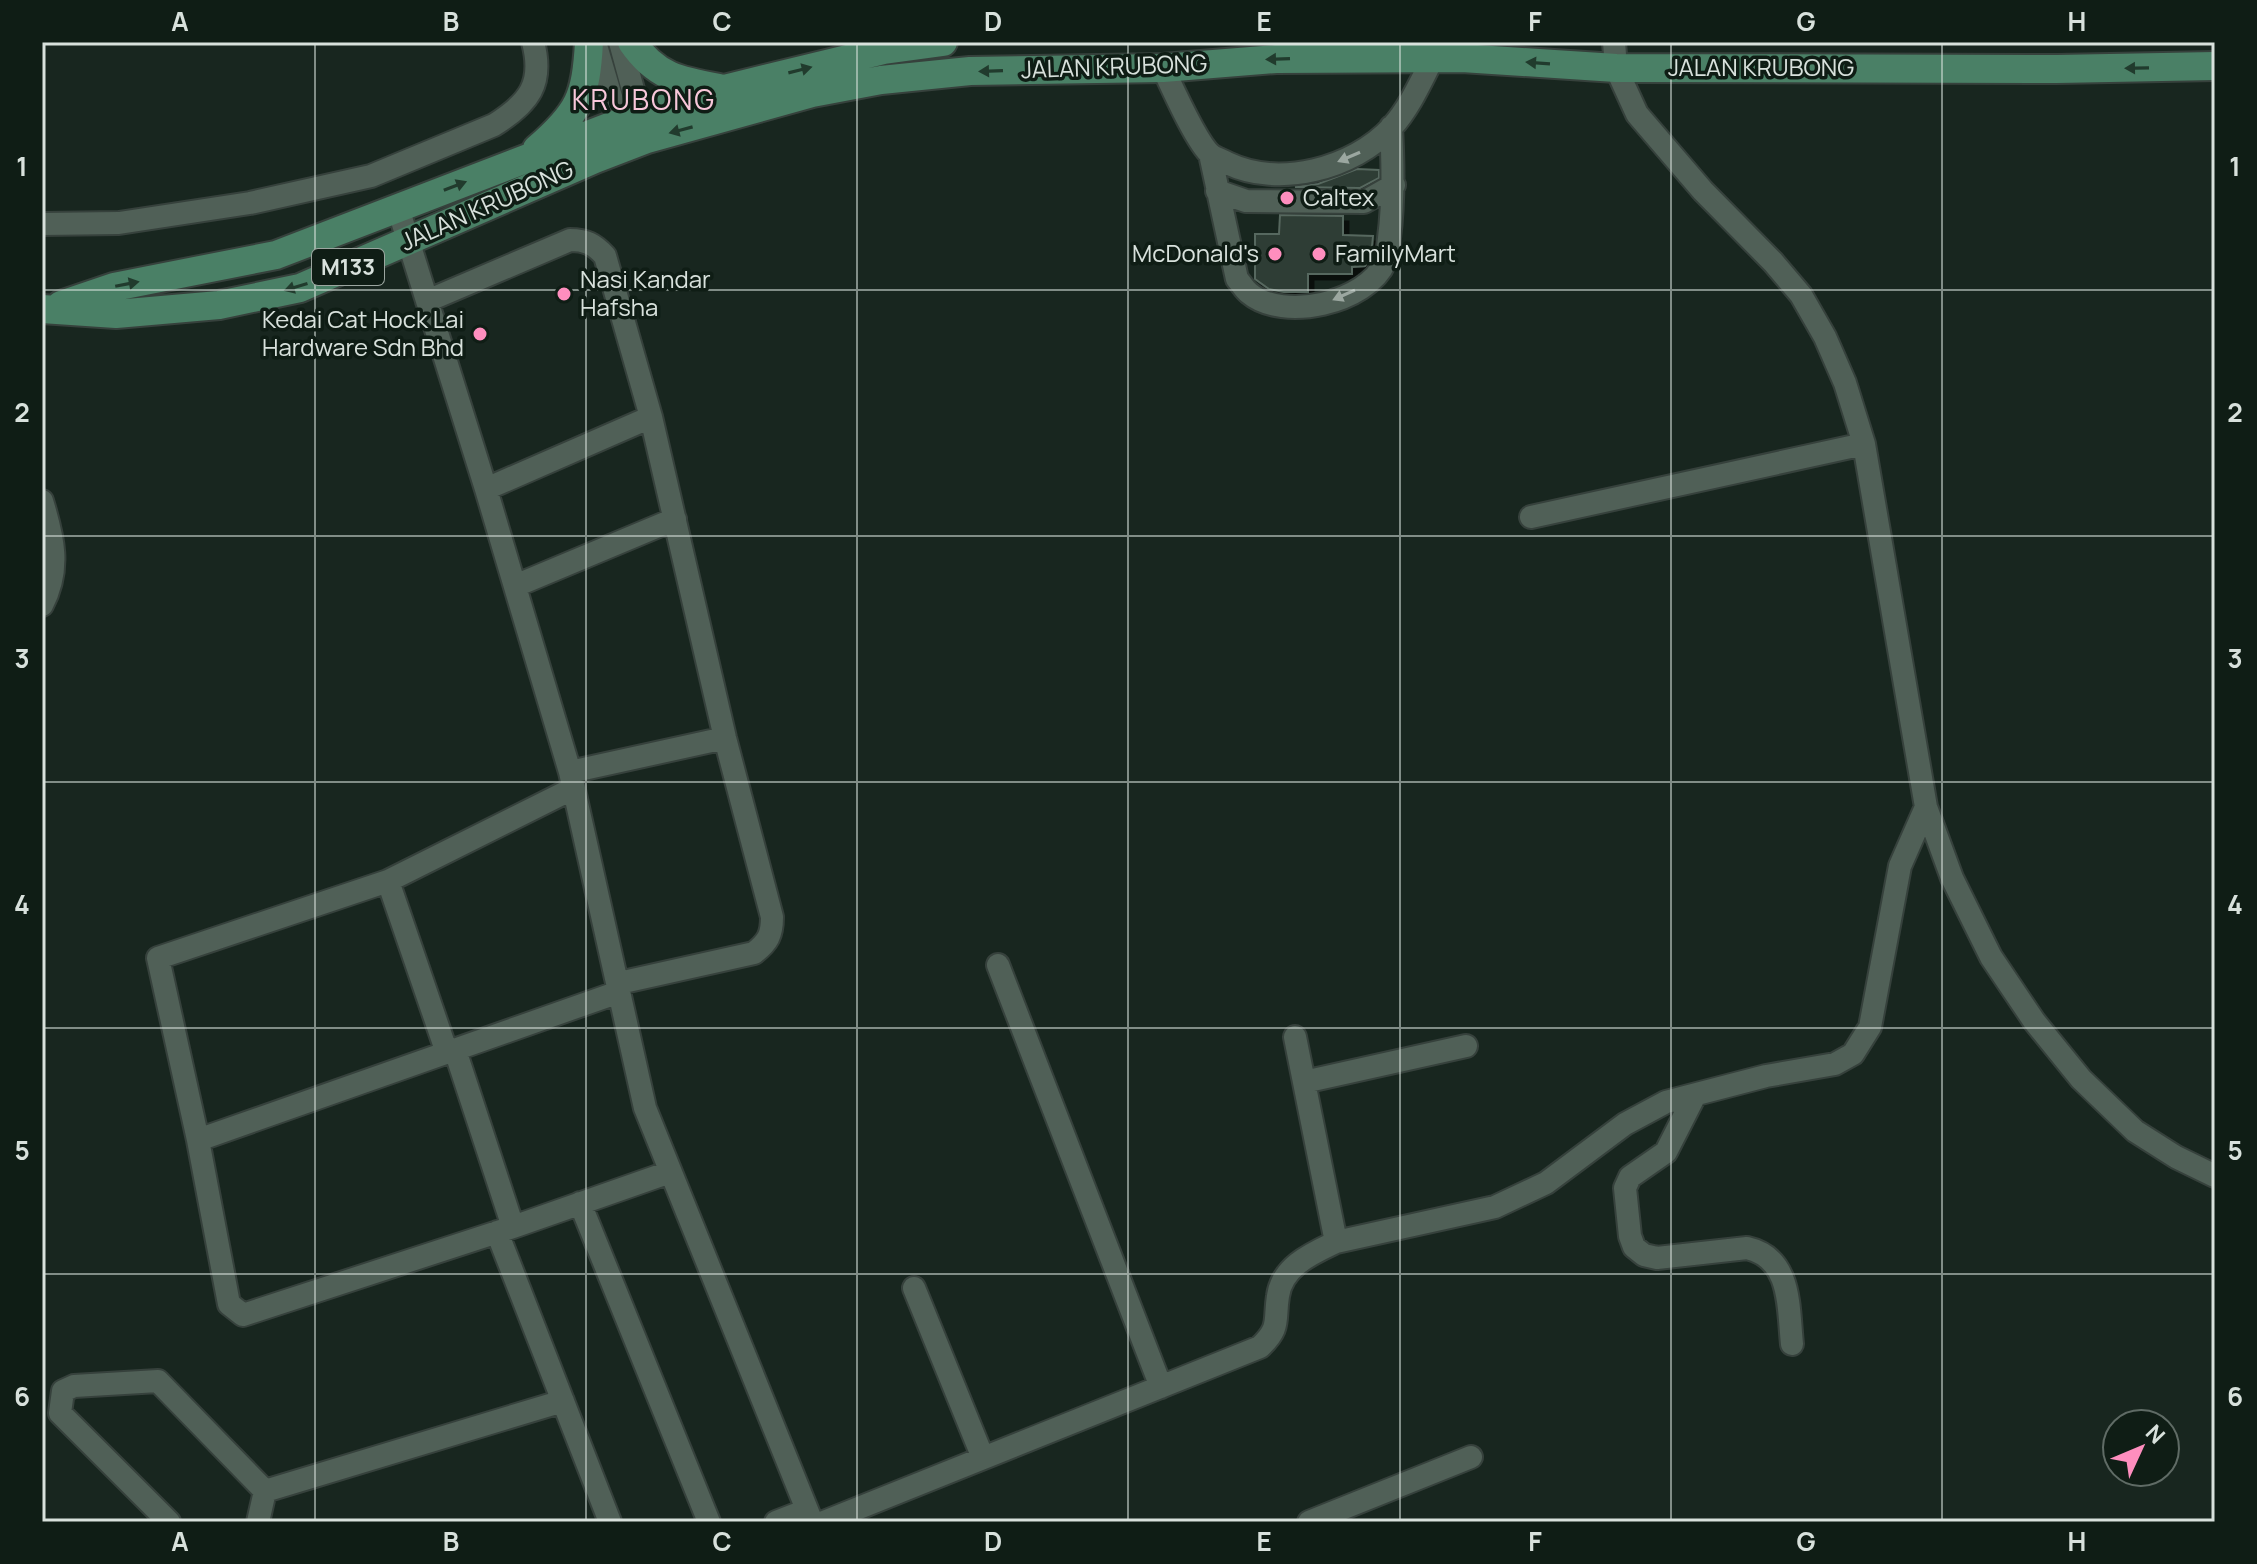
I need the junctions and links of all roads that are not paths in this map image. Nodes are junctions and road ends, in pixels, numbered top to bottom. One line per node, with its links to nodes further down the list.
1 (533, 42): 19 (street)
2 (589, 42): 15 (main road)
3 (595, 42): 13 (street)
4 (620, 42): 13 (street)
5 (632, 42): 11 (main road)
6 (943, 42): 11 (main road, JALAN KRUBONG / M133, one-way to 6)
7 (1615, 55): 8 (main road, JALAN KRUBONG / M133, one-way to 8); 9 (main road, JALAN KRUBONG / M133, one-way to 7); 24 (street)
8 (1433, 58): 10 (main road, JALAN KRUBONG / M133, one-way to 10); 12 (street)
9 (2215, 66)
10 (1163, 68): 13 (main road, JALAN KRUBONG / M133, one-way to 13); 14 (street)
11 (724, 89): 13 (main road, JALAN KRUBONG / M133)
12 (1391, 127): 14 (street, one-way to 14); 16 (street)
13 (632, 131): 15 (main road, JALAN KRUBONG / M133); 20 (main road, JALAN KRUBONG / M133)
14 (1210, 154): 17 (street)
15 (527, 158): 18 (main road, JALAN KRUBONG / M133, one-way to 15)
16 (1394, 185): 17 (street); 17 (street, one-way to 17)
17 (1217, 191)
18 (398, 208): 20 (street); 22 (main road, JALAN KRUBONG / M133, one-way to 18)
19 (42, 224)
20 (408, 240): 21 (street); 22 (main road, JALAN KRUBONG / M133, one-way to 22)
21 (427, 301): 23 (street); 25 (street)
22 (48, 308)
23 (651, 417): 25 (street); 28 (street)
24 (1864, 444): 27 (street); 33 (street)
25 (486, 489): 29 (street)
26 (42, 501): 30 (street)
27 (1531, 517)
28 (675, 519): 29 (street); 31 (street)
29 (515, 586): 32 (street)
30 (42, 605)
31 (725, 738): 32 (street); 36 (street)
32 (572, 780): 34 (street); 36 (street)
33 (1926, 807): 41 (street); 44 (street)
34 (388, 881): 39 (street); 42 (street)
35 (998, 965): 50 (street)
36 (619, 988): 39 (street); 43 (street)
37 (1295, 1037): 40 (street)
38 (1466, 1046): 40 (street)
39 (451, 1051): 42 (street); 46 (street)
40 (1304, 1082): 47 (street)
41 (1695, 1095): 47 (street); 49 (street)
42 (198, 1140): 46 (street)
43 (670, 1172): 45 (street); 55 (street)
44 (2215, 1176)
45 (580, 1203): 46 (street); 59 (street)
46 (505, 1230): 51 (street)
47 (1336, 1242): 50 (street)
48 (914, 1288): 53 (street)
49 (1792, 1344)
50 (1161, 1387): 53 (street)
51 (563, 1401): 54 (street); 58 (street)
52 (1471, 1457): 61 (street)
53 (983, 1458): 55 (street)
54 (265, 1491): 56 (street); 57 (street)
55 (815, 1518): 60 (street)
56 (169, 1522)
57 (258, 1522)
58 (610, 1522)
59 (709, 1522)
60 (776, 1522)
61 (1309, 1522)

